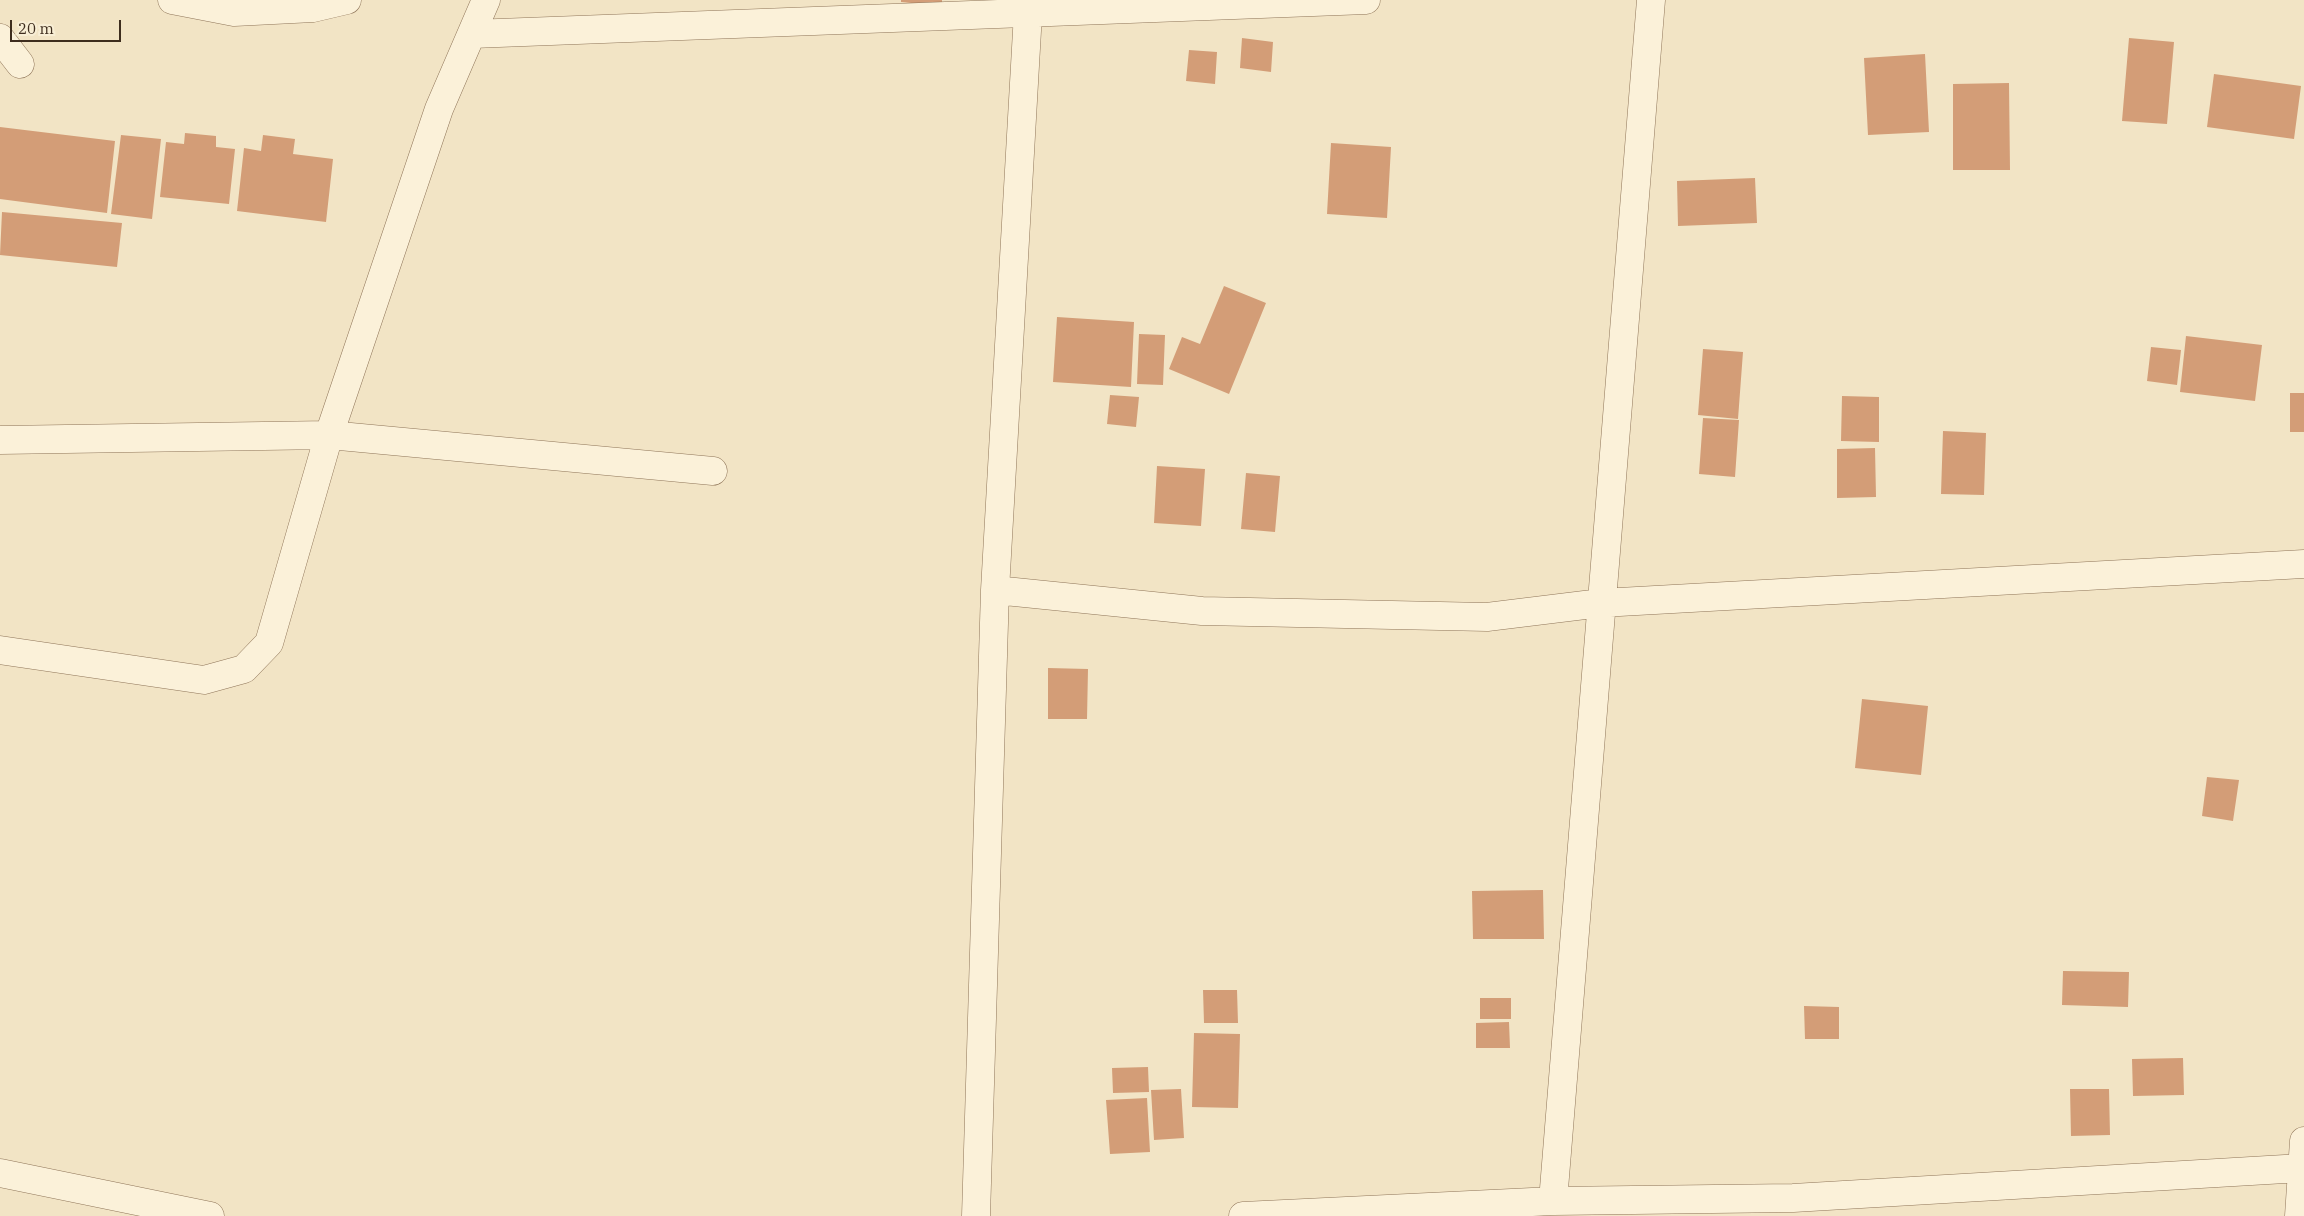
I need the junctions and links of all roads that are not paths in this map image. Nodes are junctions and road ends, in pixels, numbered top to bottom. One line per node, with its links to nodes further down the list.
1 (172, 0): 2 (street)
2 (347, 0)
3 (486, 0): 7 (street)
4 (1366, 0): 6 (street)
5 (1651, 0): 15 (street)
6 (1028, 13): 7 (street); 14 (street)
7 (472, 34): 10 (street)
8 (0, 38): 9 (street)
9 (20, 64)
10 (329, 435): 11 (street); 12 (street); 16 (street)
11 (0, 440)
12 (713, 471)
13 (2304, 564): 15 (street)
14 (995, 590): 15 (street); 22 (street)
15 (1601, 603): 20 (street)
16 (0, 650)
17 (2304, 1141): 18 (street)
18 (2302, 1168): 20 (street); 24 (street)
19 (0, 1173): 21 (street)
20 (1553, 1201): 23 (street)
21 (210, 1216)
22 (976, 1216)
23 (1243, 1216)
24 (2299, 1216)

